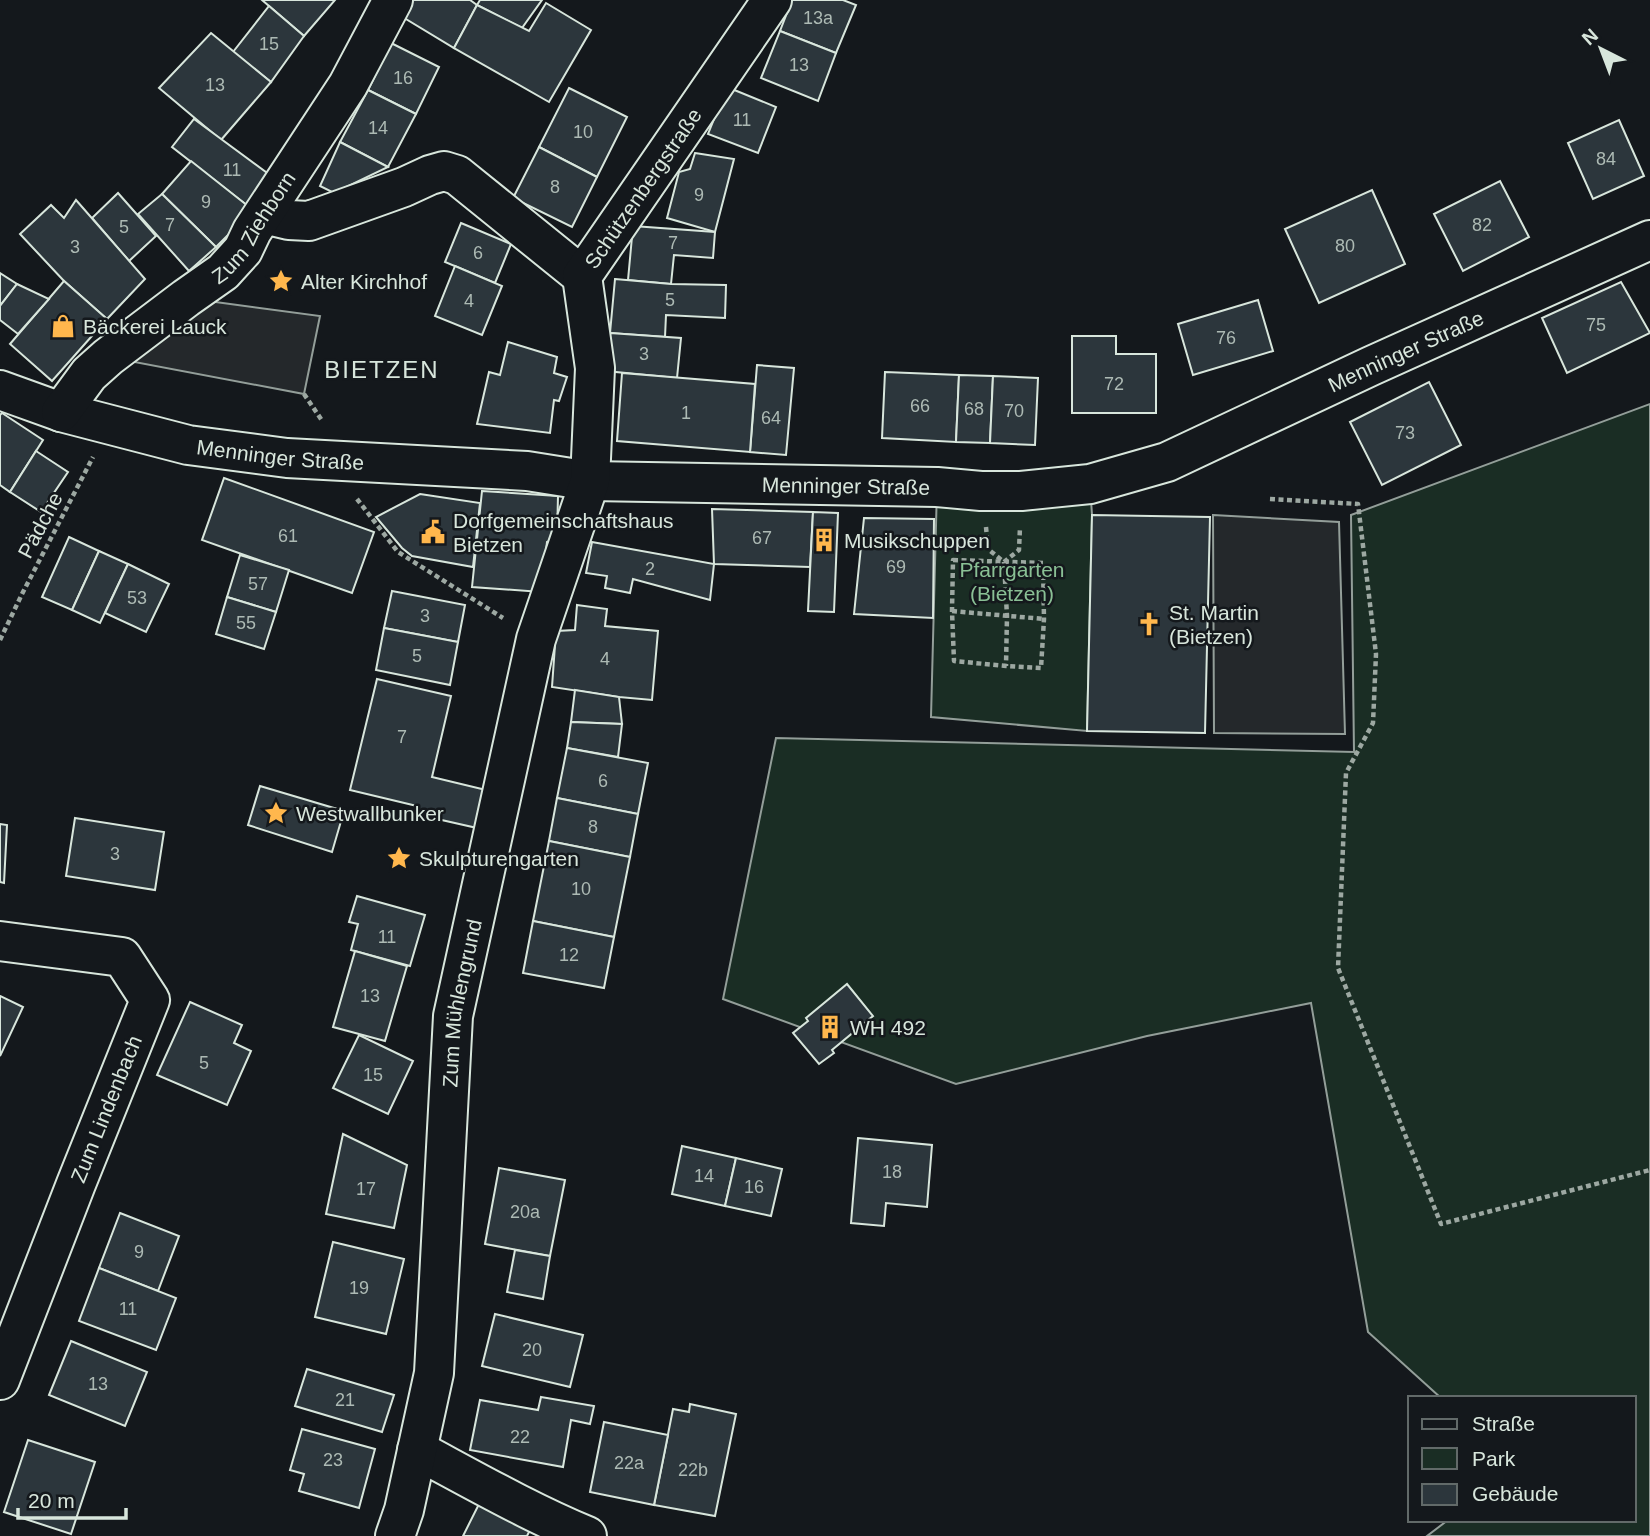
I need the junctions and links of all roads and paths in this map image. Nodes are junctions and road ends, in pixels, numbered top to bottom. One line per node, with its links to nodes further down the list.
1 (393, 0): 3 (street, Zum Ziehborn)
2 (772, 0): 5 (street, Schützenbergstraße)
3 (264, 214): 5 (street); 7 (street, Zum Ziehborn)
4 (1650, 240): 10 (street, Menninger Straße)
5 (582, 276): 10 (street, Schützenbergstraße)
6 (0, 390): 7 (street, Menninger Straße)
7 (61, 412): 8 (street, Menninger Straße)
8 (107, 424): 9 (street, Menninger Straße); 17 (path, Pädche)
9 (349, 463): 10 (street, Menninger Straße); 16 (path)
10 (590, 481): 16 (street, Zum Mühlengrund)
11 (1270, 499): 20 (path)
12 (1004, 562): 13 (path); 14 (path); 15 (path)
13 (952, 611): 14 (path); 18 (path)
14 (1007, 616): 15 (path); 18 (path)
15 (1044, 619): 18 (path)
16 (536, 639): 22 (street, Zum Mühlengrund)
17 (0, 640)
18 (1006, 666)
19 (0, 941): 21 (street, Zum Lindenbach)
20 (1650, 1170)
21 (0, 1381)
22 (417, 1450): 23 (street, Zum Mühlengrund); 24 (street)
23 (395, 1536)
24 (587, 1536)

